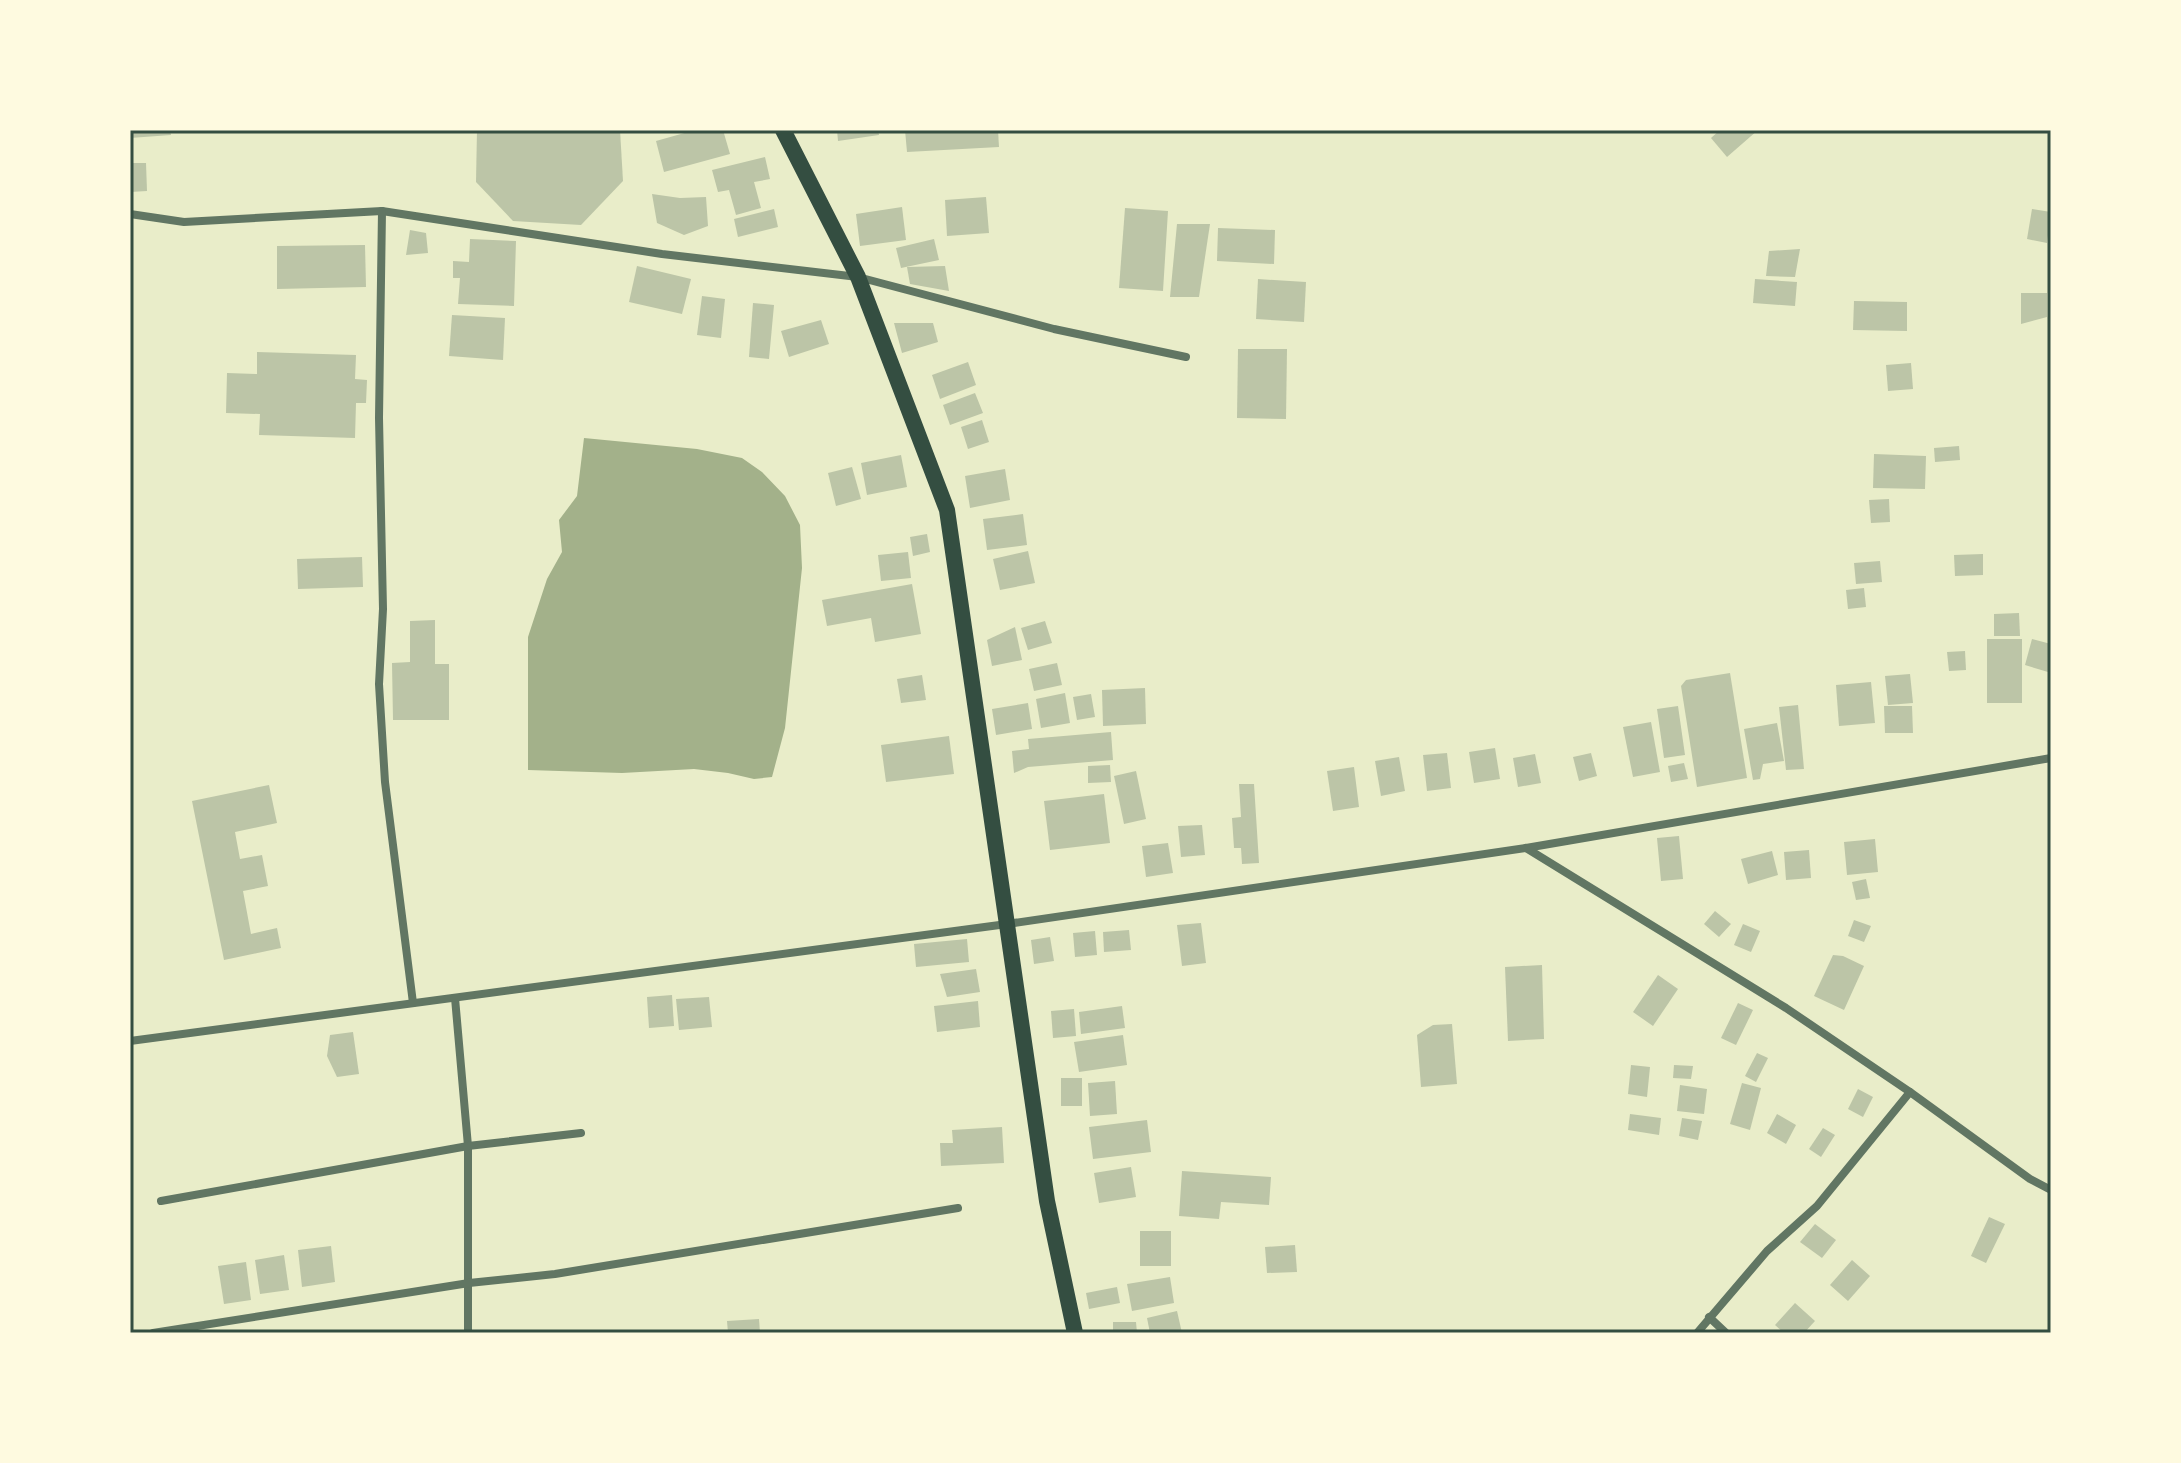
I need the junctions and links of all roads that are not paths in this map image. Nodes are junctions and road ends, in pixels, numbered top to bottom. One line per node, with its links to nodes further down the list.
1 (783, 130): 4 (main road)
2 (382, 211): 3 (street); 4 (street); 10 (street)
3 (130, 214)
4 (858, 277): 5 (street); 8 (main road)
5 (1186, 357)
6 (2051, 758): 7 (street)
7 (1526, 848): 8 (street); 12 (street)
8 (1007, 924): 9 (street); 22 (main road)
9 (455, 998): 10 (street); 14 (street)
10 (413, 1003): 11 (street)
11 (130, 1041)
12 (1910, 1092): 15 (street); 19 (street)
13 (581, 1133): 14 (street)
14 (468, 1146): 16 (street); 18 (street)
15 (2051, 1190)
16 (161, 1201)
17 (958, 1208): 18 (street)
18 (469, 1283): 20 (street); 21 (street)
19 (1709, 1317): 23 (street); 24 (street)
20 (153, 1333)
21 (468, 1333)
22 (1075, 1333)
23 (1697, 1333)
24 (1726, 1333)

